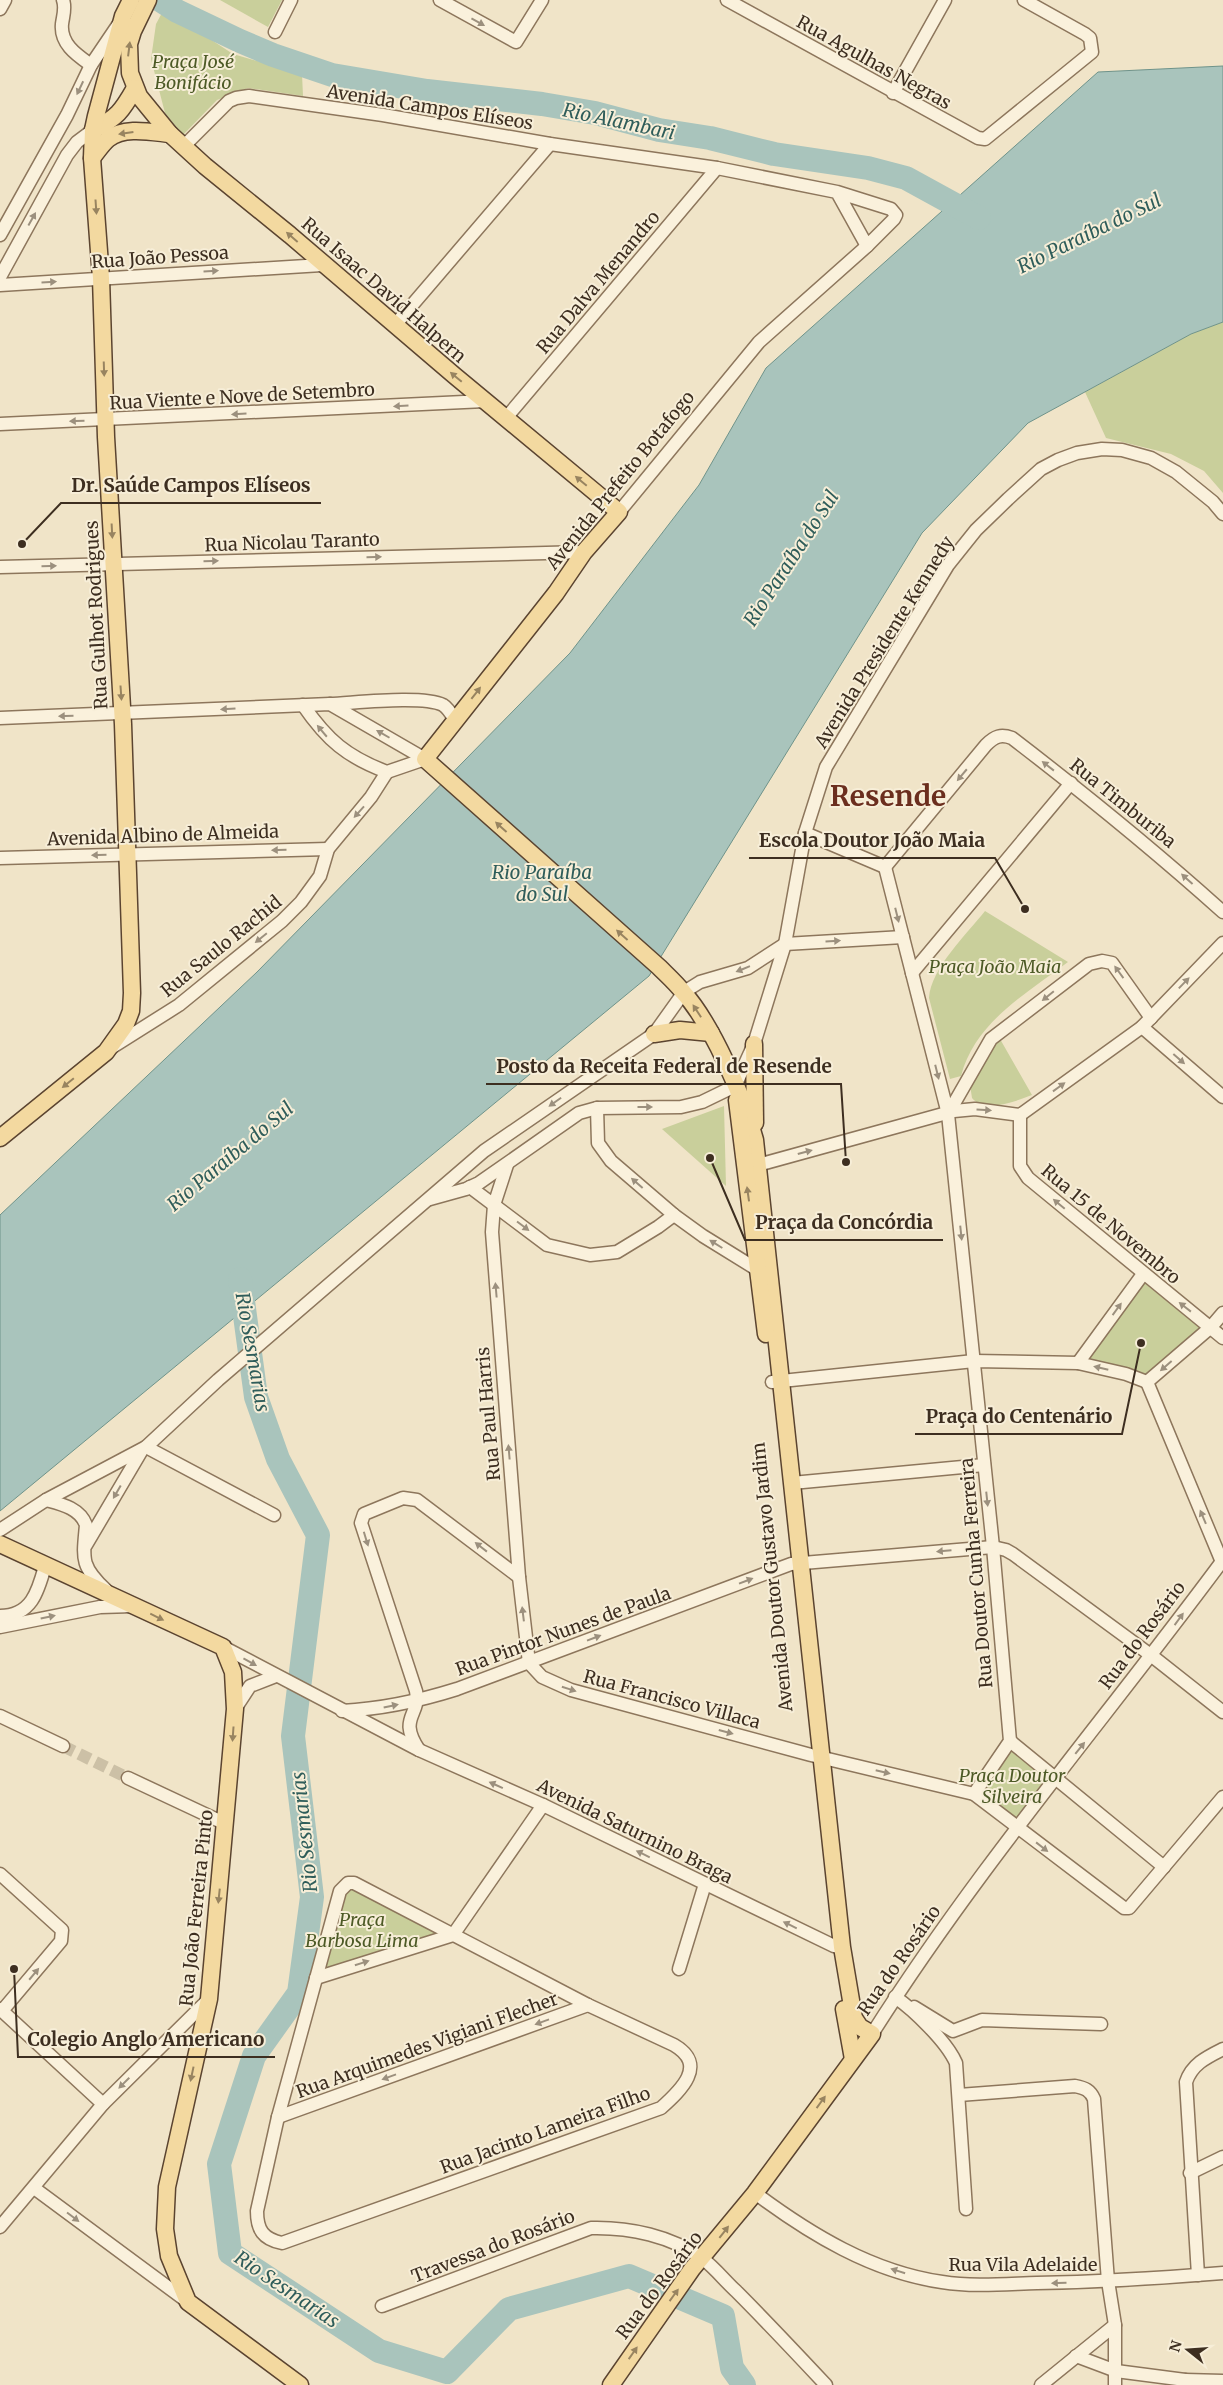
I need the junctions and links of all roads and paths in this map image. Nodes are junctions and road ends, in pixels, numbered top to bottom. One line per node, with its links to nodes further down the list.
1 (5, 0): 10 (street)
2 (63, 0): 12 (street)
3 (291, 0): 11 (street)
4 (440, 0): 5 (street, one-way to 5)
5 (542, 0)
6 (727, 0): 14 (street, Rua Agulhas Negras)
7 (945, 0): 14 (street)
8 (1024, 0): 14 (street, Rua Agulhas Negras)
9 (135, 6): 12 (street); 13 (main road, one-way to 9); 15 (main road, Rua Gulhot Rodrigues)
10 (0, 9)
11 (275, 32)
12 (91, 65): 22 (street, one-way to 22)
13 (135, 88): 15 (main road); 16 (main road, Rua Isaac David Halpern)
14 (893, 93)
15 (93, 130): 19 (main road, Rua Gulhot Rodrigues); 25 (street, one-way to 15)
16 (170, 134): 18 (main road, Rua Isaac David Halpern); 19 (main road, one-way to 19)
17 (550, 144): 18 (street, Avenida Campos Elíseos); 20 (street, Avenida Campos Elíseos); 28 (street)
18 (183, 148): 24 (main road, Rua Isaac David Halpern, one-way to 18)
19 (92, 158): 26 (main road, Rua Gulhot Rodrigues, one-way to 26)
20 (717, 168): 21 (street, Avenida Campos Elíseos); 30 (street, Rua Dalva Menandro)
21 (837, 192): 23 (street); 23 (street, Avenida Campos Elíseos)
22 (0, 235)
23 (867, 246): 33 (street, Avenida Prefeito Botafogo)
24 (322, 265): 26 (street, Rua João Pessoa, one-way to 24); 28 (main road, Rua Isaac David Halpern)
25 (0, 277)
26 (101, 278): 27 (street, Rua João Pessoa, one-way to 26); 31 (main road, Rua Gulhot Rodrigues, one-way to 31)
27 (0, 285)
28 (395, 325): 29 (main road, Rua Isaac David Halpern, one-way to 28)
29 (485, 401): 30 (main road, Rua Isaac David Halpern); 31 (street, Rua Viente e Nove de Setembro, one-way to 31)
30 (506, 418): 33 (main road, Rua Isaac David Halpern, one-way to 30)
31 (105, 420): 32 (street, Rua Viente e Nove de Setembro, one-way to 32); 36 (main road, Rua Gulhot Rodrigues, one-way to 36)
32 (0, 424)
33 (619, 512): 35 (main road, Avenida Prefeito Botafogo)
34 (1223, 514): 46 (street, Avenida Presidente Kennedy)
35 (584, 552): 36 (street, Rua Nicolau Taranto, one-way to 35); 42 (main road, Avenida Prefeito Botafogo, one-way to 35)
36 (114, 563): 37 (street, Rua Nicolau Taranto, one-way to 36); 40 (main road, Rua Gulhot Rodrigues, one-way to 40)
37 (0, 567)
38 (330, 704): 39 (street); 42 (street); 43 (street, one-way to 38)
39 (303, 705): 40 (street, one-way to 40); 44 (street, one-way to 39)
40 (122, 714): 41 (street, one-way to 41); 48 (main road, Rua Gulhot Rodrigues)
41 (0, 718)
42 (455, 720): 43 (main road, Avenida Prefeito Botafogo)
43 (424, 759): 44 (street); 56 (main road, Avenida Doutor Gustavo Jardim, one-way to 43)
44 (386, 772): 47 (street, Rua Saulo Rachid, one-way to 47)
45 (1071, 783): 50 (street, Rua Timburiba, one-way to 50); 51 (street, Rua Timburiba, one-way to 45); 55 (street)
46 (805, 833): 50 (street); 54 (street, Avenida Presidente Kennedy)
47 (328, 848): 48 (street, Avenida Albino de Almeida, one-way to 48); 61 (street, Rua Saulo Rachid, one-way to 61)
48 (128, 854): 49 (street, Avenida Albino de Almeida, one-way to 49); 61 (main road, Rua Gulhot Rodrigues)
49 (0, 858)
50 (885, 867): 52 (street, Rua Doutor Cunha Ferreira, one-way to 52)
51 (1223, 912)
52 (903, 937): 54 (street, one-way to 52); 55 (street, Rua Doutor Cunha Ferreira)
53 (1223, 943): 57 (street, one-way to 53)
54 (784, 944): 56 (street, one-way to 56); 60 (street, Avenida Presidente Kennedy)
55 (912, 973): 65 (street, Rua Doutor Cunha Ferreira, one-way to 65)
56 (684, 992): 58 (main road, Avenida Doutor Gustavo Jardim, one-way to 56); 59 (street)
57 (1147, 1022): 63 (street, one-way to 63); 65 (street, one-way to 65); 66 (street, one-way to 57)
58 (711, 1033): 59 (main road); 62 (main road, Avenida Doutor Gustavo Jardim)
59 (654, 1034): 69 (street, one-way to 69)
60 (754, 1044): 62 (street, Avenida Presidente Kennedy); 68 (main road)
61 (106, 1052): 67 (main road, one-way to 67)
62 (736, 1088): 64 (street, one-way to 62); 68 (main road, Avenida Doutor Gustavo Jardim); 77 (main road, Avenida Doutor Gustavo Jardim, one-way to 62)
63 (1223, 1097)
64 (597, 1108): 70 (street); 76 (street, one-way to 64)
65 (948, 1114): 66 (street, one-way to 66); 71 (street, one-way to 65); 82 (street, Rua Doutor Cunha Ferreira, one-way to 82)
66 (1020, 1115): 78 (street, Rua 15 de Novembro, one-way to 66)
67 (0, 1138)
68 (755, 1140): 71 (main road, Avenida Doutor Gustavo Jardim)
69 (484, 1151): 72 (street); 74 (street)
70 (507, 1165): 72 (street); 75 (street, Rua Paul Harris)
71 (758, 1165): 77 (main road, Avenida Doutor Gustavo Jardim)
72 (496, 1172): 73 (street)
73 (470, 1187): 74 (street); 75 (street)
74 (430, 1199): 86 (street)
75 (494, 1205): 76 (street, one-way to 76); 97 (street, Rua Paul Harris, one-way to 75)
76 (674, 1215): 77 (street, one-way to 76)
77 (764, 1270): 84 (main road, Avenida Doutor Gustavo Jardim)
78 (1143, 1274): 80 (street, Rua 15 de Novembro, one-way to 78); 83 (street, one-way to 78)
79 (1223, 1313): 80 (street)
80 (1210, 1327): 81 (street, Rua 15 de Novembro); 85 (street, one-way to 85)
81 (1223, 1338)
82 (974, 1361): 83 (street); 84 (street); 87 (street, Rua Doutor Cunha Ferreira)
83 (1078, 1363): 85 (street, one-way to 83)
84 (776, 1381): 88 (main road, Avenida Doutor Gustavo Jardim); 95 (main road, Avenida Doutor Gustavo Jardim)
85 (1147, 1382): 94 (street, one-way to 85)
86 (144, 1449): 89 (street); 90 (street); 92 (street, one-way to 92)
87 (984, 1465): 88 (street); 93 (street, Rua Doutor Cunha Ferreira, one-way to 93)
88 (792, 1484): 95 (main road, Avenida Doutor Gustavo Jardim)
89 (46, 1500): 91 (street); 92 (street)
90 (274, 1515)
91 (0, 1540): 96 (main road)
92 (84, 1547): 98 (street)
93 (993, 1547): 95 (street, Rua Pintor Nunes de Paula, one-way to 95); 103 (street); 111 (street, Rua Doutor Cunha Ferreira)
94 (1223, 1561): 103 (street, Rua do Rosário, one-way to 94)
95 (796, 1564): 104 (street, Rua Pintor Nunes de Paula, one-way to 95); 114 (main road, Avenida Doutor Gustavo Jardim)
96 (45, 1566): 98 (main road); 100 (street)
97 (519, 1577): 104 (street, Rua Paul Harris, one-way to 97); 106 (street, one-way to 106)
98 (113, 1597): 99 (main road)
99 (133, 1606): 101 (street, one-way to 99); 102 (main road, one-way to 102)
100 (2, 1614)
101 (0, 1627)
102 (224, 1647): 105 (street, Avenida Saturnino Braga, one-way to 105); 108 (main road, Rua João Ferreira Pinto)
103 (1152, 1656): 109 (street); 116 (street, Rua do Rosário, one-way to 103)
104 (529, 1663): 106 (street, Rua Pintor Nunes de Paula); 114 (street, Rua Francisco Villaca, one-way to 114)
105 (280, 1679): 107 (street, Avenida Saturnino Braga); 108 (street)
106 (418, 1701): 107 (street, Rua Pintor Nunes de Paula, one-way to 106); 113 (street)
107 (338, 1708): 113 (street, Avenida Saturnino Braga)
108 (235, 1709): 120 (main road, Rua João Ferreira Pinto, one-way to 120)
109 (1223, 1712)
110 (0, 1716): 112 (street)
111 (1010, 1741): 116 (street); 117 (street)
112 (63, 1746)
113 (419, 1750): 119 (street, Avenida Saturnino Braga, one-way to 113)
114 (817, 1756): 117 (street, Rua Francisco Villaca, one-way to 117); 126 (main road, Avenida Doutor Gustavo Jardim)
115 (128, 1778): 120 (street)
116 (1055, 1778): 121 (street, Rua do Rosário); 122 (street)
117 (974, 1794): 121 (street, Rua Francisco Villaca)
118 (1223, 1797): 122 (street)
119 (543, 1806): 124 (street, Avenida Saturnino Braga, one-way to 119); 125 (street)
120 (226, 1824): 129 (main road, Rua João Ferreira Pinto, one-way to 129)
121 (1018, 1828): 122 (street, Rua Francisco Villaca, one-way to 122); 130 (street, Rua do Rosário)
122 (1164, 1867)
123 (0, 1874): 132 (street, one-way to 123)
124 (705, 1884): 126 (street, Avenida Saturnino Braga, one-way to 124); 127 (street)
125 (453, 1934): 128 (street, one-way to 125); 128 (street, Rua Jacinto Lameira Filho); 131 (street, Rua Jacinto Lameira Filho)
126 (838, 1947): 134 (main road, Avenida Doutor Gustavo Jardim); 136 (main road, Avenida Doutor Gustavo Jardim)
127 (679, 1969)
128 (316, 1978): 139 (street)
129 (208, 1999): 138 (street, one-way to 138); 150 (main road, Rua João Ferreira Pinto, one-way to 150)
130 (900, 2000): 133 (street); 134 (street, Rua do Rosário); 137 (street)
131 (588, 2005): 139 (street, Rua Arquimedes Vigiani Flecher, one-way to 139); 139 (street, Rua Jacinto Lameira Filho)
132 (1, 2010): 138 (street)
133 (1101, 2024)
134 (872, 2034): 136 (main road, Rua do Rosário)
135 (1223, 2048): 141 (street)
136 (853, 2058): 143 (main road, Rua do Rosário, one-way to 136)
137 (959, 2095): 144 (street); 149 (street)
138 (103, 2104): 142 (street)
139 (278, 2117)
140 (1223, 2157): 141 (street)
141 (1190, 2173): 148 (street)
142 (34, 2188): 145 (street); 150 (street, one-way to 150)
143 (754, 2193): 146 (main road, Rua do Rosário, one-way to 143); 149 (street, Rua Vila Adelaide, one-way to 143)
144 (966, 2209)
145 (0, 2227)
146 (698, 2264): 151 (street, Travessa do Rosário); 158 (main road, Rua do Rosário, one-way to 146); 159 (street, Travessa do Rosário)
147 (1223, 2273): 148 (street, Rua Vila Adelaide)
148 (1198, 2275): 149 (street, Rua Vila Adelaide)
149 (1108, 2281): 152 (street)
150 (188, 2302): 157 (main road)
151 (382, 2306)
152 (1115, 2325): 153 (street); 154 (street)
153 (1076, 2356): 154 (street); 160 (street)
154 (1116, 2372): 156 (street); 161 (street)
155 (1223, 2381): 156 (street)
156 (1189, 2383)
157 (300, 2385)
158 (610, 2385)
159 (826, 2385)
160 (1041, 2385)
161 (1115, 2385)

